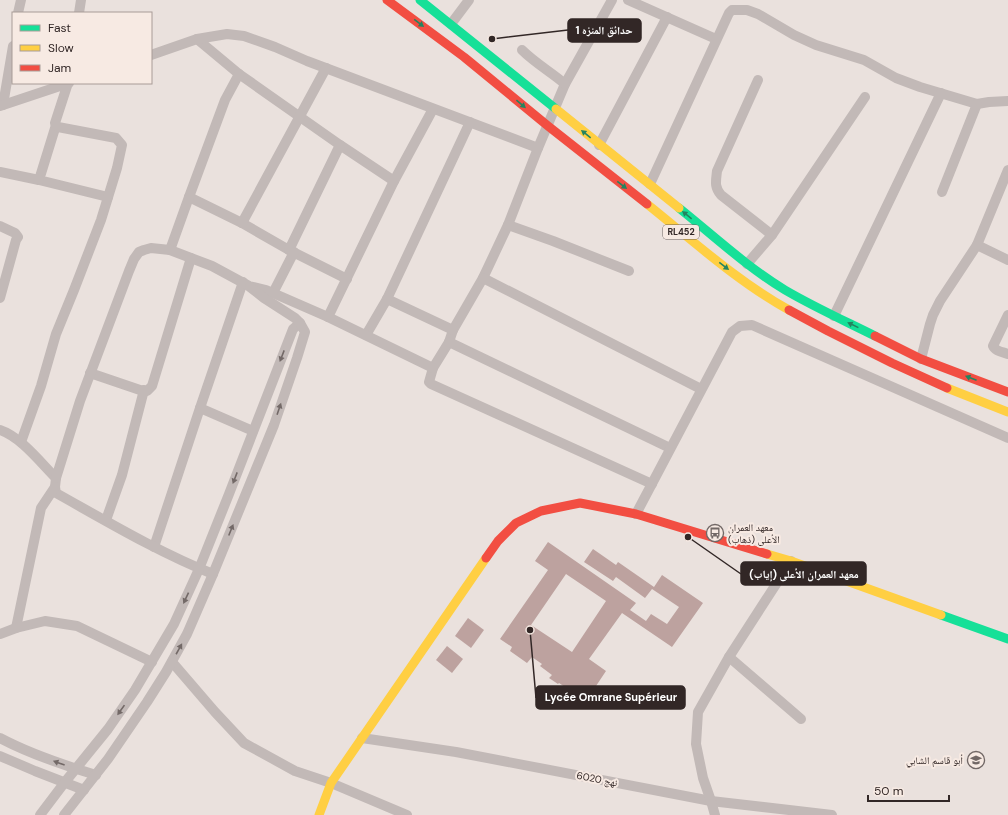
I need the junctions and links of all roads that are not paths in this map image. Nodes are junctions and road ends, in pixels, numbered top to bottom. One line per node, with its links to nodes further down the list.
1 (21, 0): 8 (street)
2 (81, 0): 9 (street)
3 (387, 0): 33 (main road, RL452, one-way to 33)
4 (420, 0): 11 (main road, RL452)
5 (469, 0): 11 (street)
6 (612, 0): 22 (street)
7 (628, 0): 10 (street)
8 (18, 12)
9 (79, 12)
10 (667, 17): 13 (street); 34 (street)
11 (451, 24): 29 (main road, RL452)
12 (197, 39): 16 (street); 17 (street); 18 (street)
13 (716, 39): 23 (street); 41 (street)
14 (522, 50): 22 (street)
15 (12, 51): 27 (street)
16 (152, 55)
17 (326, 68): 28 (street); 30 (street)
18 (239, 74): 30 (street); 44 (street)
19 (758, 80): 48 (street)
20 (65, 84): 27 (street)
21 (68, 84): 32 (street)
22 (565, 84): 29 (street)
23 (941, 93): 26 (street); 63 (street)
24 (865, 97): 48 (street)
25 (1008, 101): 26 (street)
26 (977, 104): 42 (street)
27 (2, 106)
28 (432, 109): 31 (street); 40 (street)
29 (555, 109): 33 (street); 34 (main road, RL452, one-way to 29)
30 (299, 117): 35 (street); 45 (street)
31 (470, 122): 36 (street); 61 (street)
32 (56, 125): 39 (street); 43 (street)
33 (548, 126): 36 (street); 77 (main road, RL452, one-way to 77)
34 (600, 145): 41 (main road, RL452)
35 (340, 146): 40 (street); 51 (street)
36 (538, 148): 46 (street)
37 (1008, 170): 49 (street)
38 (0, 172): 39 (street)
39 (39, 180): 43 (street)
40 (394, 181): 57 (street)
41 (650, 184): 54 (main road, RL452, one-way to 41)
42 (942, 192)
43 (108, 197): 81 (street)
44 (189, 197): 45 (street); 50 (street)
45 (242, 223): 51 (street)
46 (508, 225): 55 (street); 56 (street)
47 (0, 226): 60 (street)
48 (772, 236): 54 (street)
49 (977, 245): 53 (street); 70 (street)
50 (170, 250): 52 (street); 72 (street)
51 (292, 251): 57 (street); 59 (street)
52 (191, 258): 58 (street); 74 (street)
53 (1008, 260)
54 (747, 264): 63 (main road, RL452)
55 (629, 271)
56 (483, 278): 66 (street); 73 (street)
57 (347, 279): 64 (street)
58 (246, 284): 59 (street); 65 (street); 76 (street)
59 (273, 293): 64 (street)
60 (0, 298)
61 (388, 300): 66 (street); 67 (street)
62 (1008, 315): 69 (street)
63 (834, 316): 70 (main road, RL452, one-way to 63)
64 (328, 317): 67 (street)
65 (300, 323): 79 (street, one-way to 79); 90 (street, one-way to 65)
66 (452, 330): 68 (street)
67 (366, 335): 71 (street)
68 (449, 342): 71 (street); 82 (street)
69 (1008, 354)
70 (921, 359): 75 (main road, RL452, one-way to 70)
71 (433, 368): 84 (street)
72 (90, 374): 74 (street); 83 (street)
73 (701, 389): 80 (street); 82 (street)
74 (144, 390): 86 (street)
75 (1008, 392)
76 (200, 408): 79 (street); 87 (street)
77 (1008, 412)
78 (0, 430): 81 (street)
79 (254, 431): 89 (street, one-way to 89)
80 (1008, 438)
81 (20, 442): 83 (street)
82 (670, 448): 84 (street)
83 (56, 482): 86 (street); 91 (street)
84 (652, 484): 85 (street)
85 (636, 514): 88 (main road); 99 (main road)
86 (106, 520): 87 (street)
87 (154, 547): 89 (street)
88 (792, 561): 93 (main road); 94 (street)
89 (199, 569): 90 (street); 95 (street, one-way to 95)
90 (213, 574): 96 (street, one-way to 90)
91 (16, 628): 92 (street); 95 (street)
92 (0, 634)
93 (1008, 638)
94 (729, 657): 97 (street); 106 (street)
95 (152, 662): 101 (street, one-way to 101)
96 (172, 662): 102 (street); 104 (street)
97 (801, 719)
98 (0, 738): 101 (street, one-way to 98)
99 (362, 738): 104 (main road); 106 (street, نهج 6020)
100 (0, 756): 103 (street)
101 (76, 769): 102 (street); 103 (street)
102 (96, 775): 105 (street)
103 (65, 782): 105 (street); 107 (street)
104 (331, 783): 109 (main road); 110 (street)
105 (84, 790): 108 (street)
106 (711, 801): 111 (street); 112 (street, نهج 6020)
107 (40, 815)
108 (64, 815)
109 (319, 815)
110 (407, 815)
111 (715, 815)
112 (832, 815)

